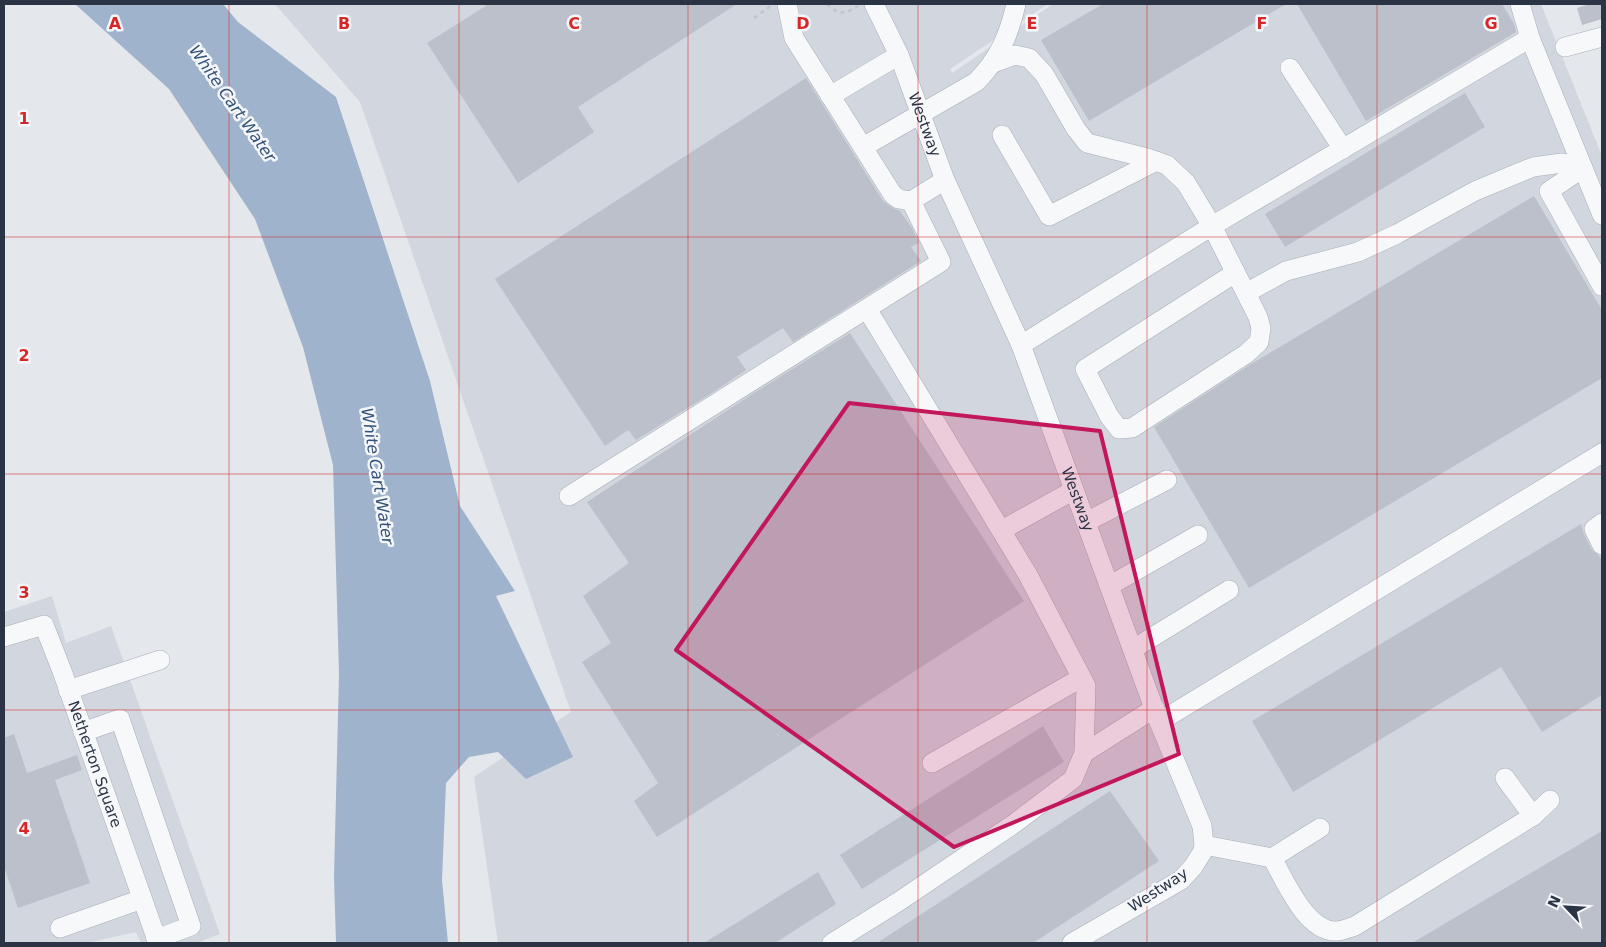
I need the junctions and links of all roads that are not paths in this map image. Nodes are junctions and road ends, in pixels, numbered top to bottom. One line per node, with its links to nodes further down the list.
1 (787, 4): 11 (street)
2 (874, 4): 8 (street, Westway)
3 (1016, 4): 9 (street)
4 (1520, 4): 6 (street)
5 (1602, 37): 7 (street)
6 (1530, 38): 15 (street); 17 (street)
7 (1565, 47)
8 (899, 55): 11 (street); 12 (street, Westway)
9 (993, 64): 12 (street); 16 (street)
10 (1290, 68): 15 (street)
11 (830, 96): 14 (street)
12 (920, 113): 14 (street); 18 (street, Westway)
13 (1002, 135): 16 (street)
14 (863, 147): 19 (street)
15 (1343, 149): 21 (street)
16 (1156, 161): 21 (street)
17 (1583, 168): 20 (street); 23 (street); 24 (street)
18 (945, 180): 19 (street); 26 (street, Westway)
19 (911, 201): 25 (street)
20 (1602, 215)
21 (1212, 226): 22 (street); 26 (street)
22 (1236, 273): 24 (street); 24 (street)
23 (1602, 286)
24 (1246, 293)
25 (867, 308): 30 (street); 33 (street)
26 (1021, 345): 29 (street, Westway)
27 (1602, 453): 43 (street)
28 (1167, 480): 31 (street)
29 (1074, 490): 31 (street, Westway); 33 (street)
30 (569, 496)
31 (1086, 522): 36 (street, Westway)
32 (1602, 522): 35 (street)
33 (1002, 530): 41 (street)
34 (1198, 535): 36 (street)
35 (1602, 545)
36 (1110, 586): 39 (street, Westway)
37 (1229, 590): 39 (street)
38 (5, 634): 42 (street, Netherton Square)
39 (1133, 649): 43 (street, Westway)
40 (160, 660): 42 (street)
41 (1082, 678): 45 (street); 46 (street)
42 (68, 690): 44 (street, Netherton Square)
43 (1157, 715): 45 (street); 51 (street, Westway)
44 (83, 732): 53 (street, Netherton Square); 55 (street)
45 (1084, 752): 56 (street)
46 (932, 763)
47 (1505, 778): 49 (street)
48 (1550, 800): 49 (street)
49 (1533, 816): 52 (street)
50 (1320, 828): 52 (street)
51 (1204, 845): 52 (street); 57 (street, Westway)
52 (1272, 858)
53 (142, 899): 54 (street); 55 (street, Netherton Square)
54 (60, 928)
55 (157, 941)
56 (832, 943)
57 (1072, 943)

